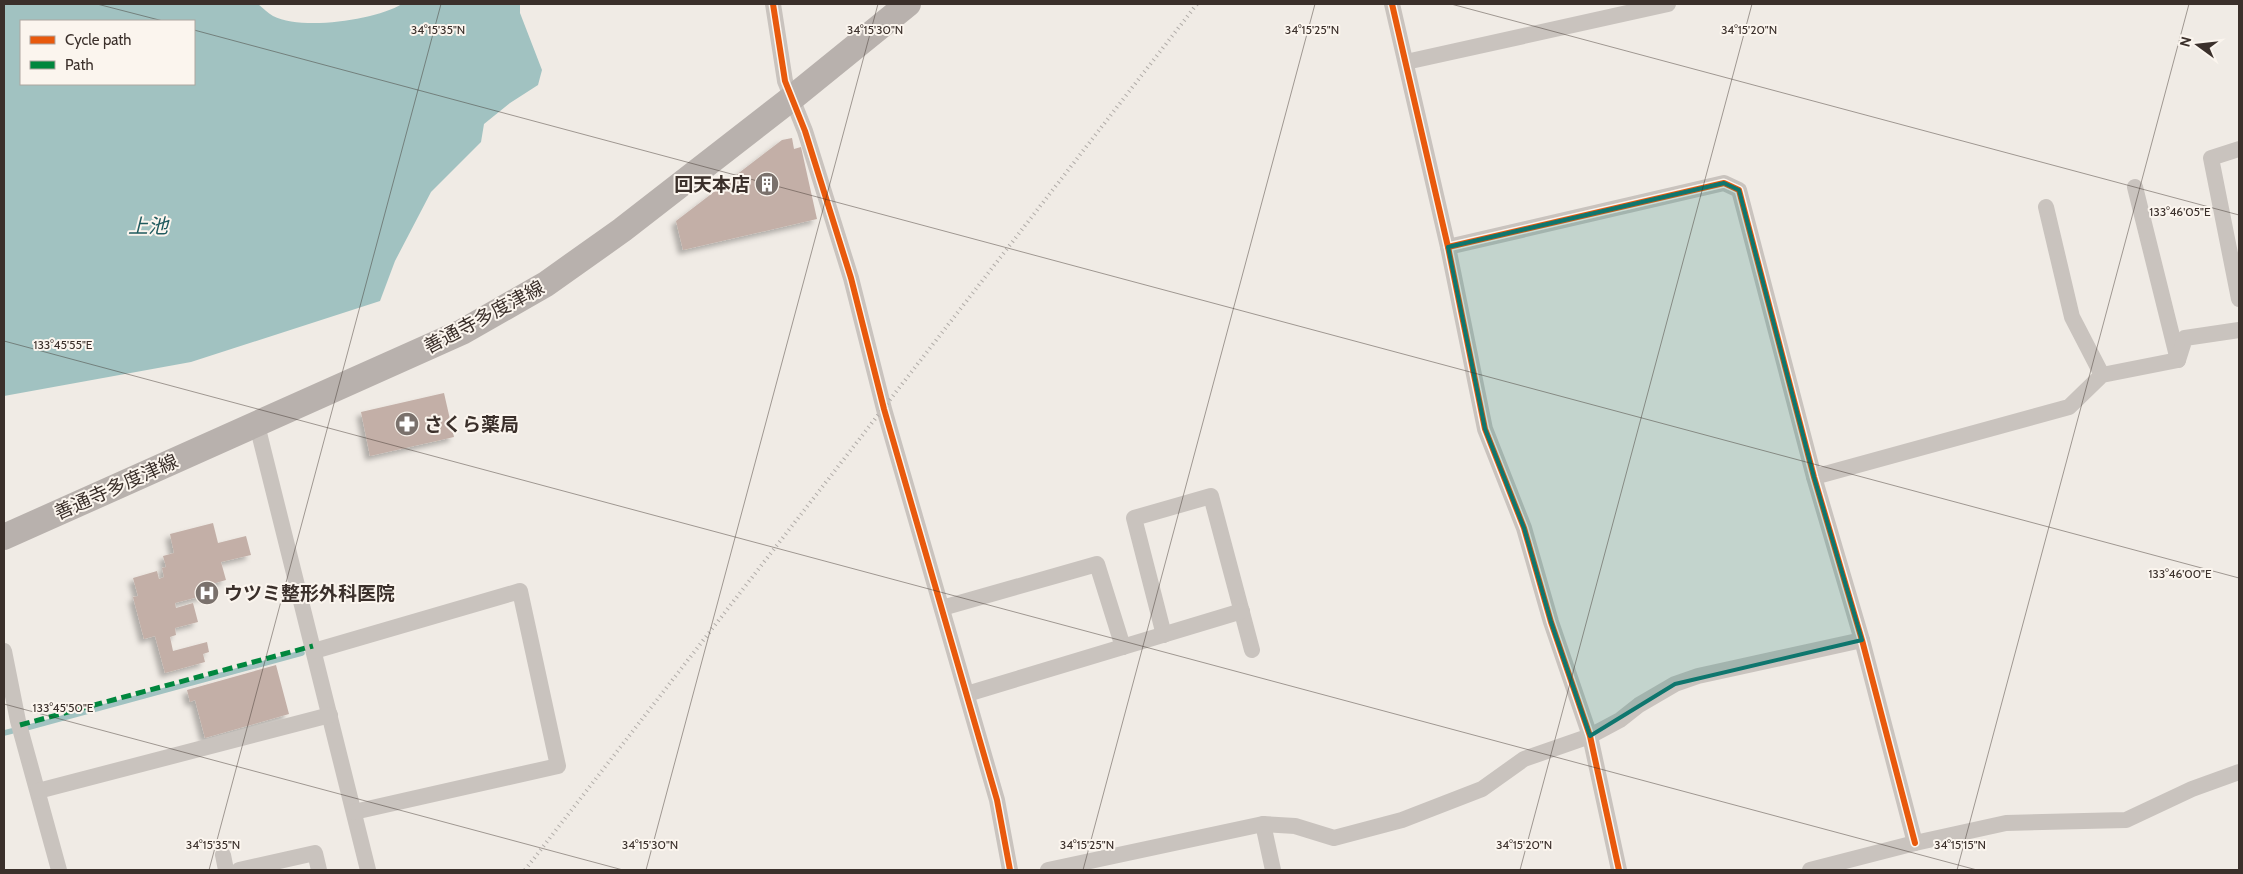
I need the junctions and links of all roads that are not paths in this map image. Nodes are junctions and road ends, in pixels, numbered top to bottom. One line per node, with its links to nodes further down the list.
1 (773, 4): 6 (street)
2 (908, 4): 6 (main road, 善通寺多度津線)
3 (1392, 4): 5 (street)
4 (1668, 4): 5 (street)
5 (1406, 62): 10 (street)
6 (792, 98): 15 (main road, 善通寺多度津線); 18 (street)
7 (2239, 149): 11 (street)
8 (2135, 187): 13 (street)
9 (2046, 207): 14 (street)
10 (1448, 247): 16 (street); 28 (street)
11 (2239, 299)
12 (2239, 330): 13 (street)
13 (2178, 360): 14 (street)
14 (2102, 375): 16 (street)
15 (257, 425): 17 (main road, 善通寺多度津線); 25 (street)
16 (1814, 477): 21 (street)
17 (4, 537)
18 (942, 608): 22 (street); 26 (street)
19 (1242, 611): 20 (street); 20 (street); 23 (street)
20 (1164, 635): 22 (street)
21 (1862, 640): 28 (street); 33 (street)
22 (1122, 647): 26 (street)
23 (1252, 650)
24 (4, 651): 30 (street)
25 (314, 651): 27 (street); 31 (street)
26 (966, 694): 38 (street)
27 (330, 715): 30 (street); 31 (street)
28 (1590, 736): 32 (street); 41 (street)
29 (2239, 772): 33 (street)
30 (38, 791): 34 (street)
31 (354, 812): 37 (street)
32 (1263, 824): 39 (street); 40 (street)
33 (1915, 843): 42 (street)
34 (59, 870)
35 (239, 870): 36 (street)
36 (319, 870)
37 (368, 870)
38 (1010, 870)
39 (1048, 870)
40 (1273, 870)
41 (1619, 870)
42 (1810, 870)

